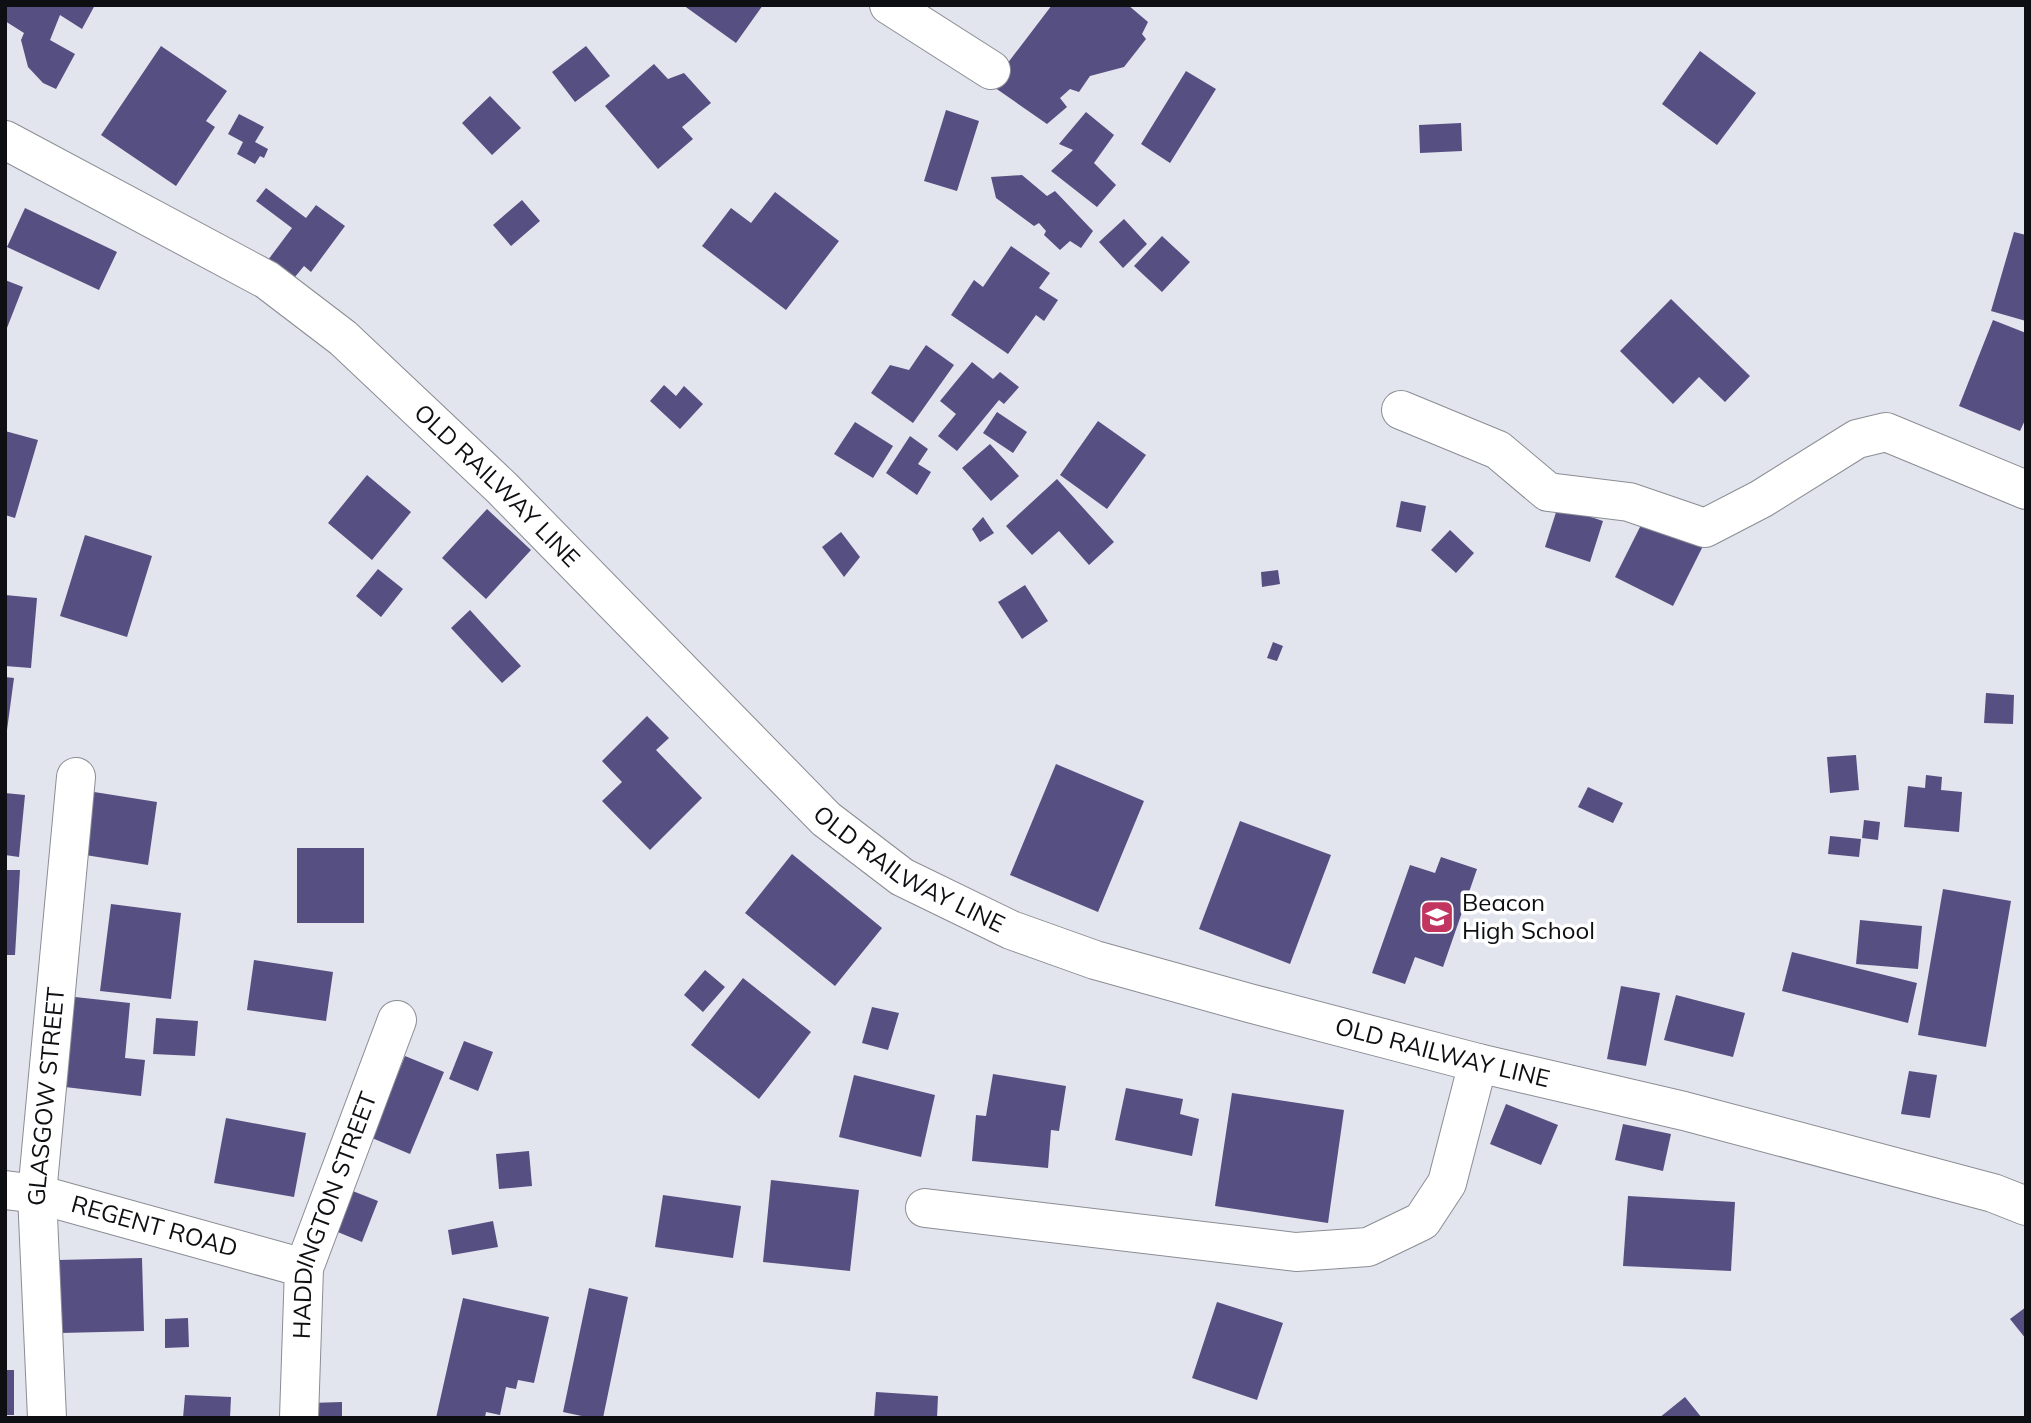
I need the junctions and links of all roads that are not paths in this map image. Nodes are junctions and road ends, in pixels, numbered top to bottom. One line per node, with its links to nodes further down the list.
1 (889, 5): 2 (street)
2 (991, 70)
3 (5, 139): 8 (street, OLD RAILWAY LINE)
4 (1401, 410): 5 (street)
5 (2026, 489)
6 (76, 777): 9 (street, GLASGOW STREET)
7 (397, 1020): 12 (street, HADDINGTON STREET)
8 (1478, 1063): 10 (street, OLD RAILWAY LINE); 11 (street)
9 (21, 1192): 12 (street, REGENT ROAD); 13 (street, GLASGOW STREET)
10 (2026, 1206)
11 (925, 1208)
12 (304, 1268): 14 (street, HADDINGTON STREET)
13 (47, 1418)
14 (299, 1418)

